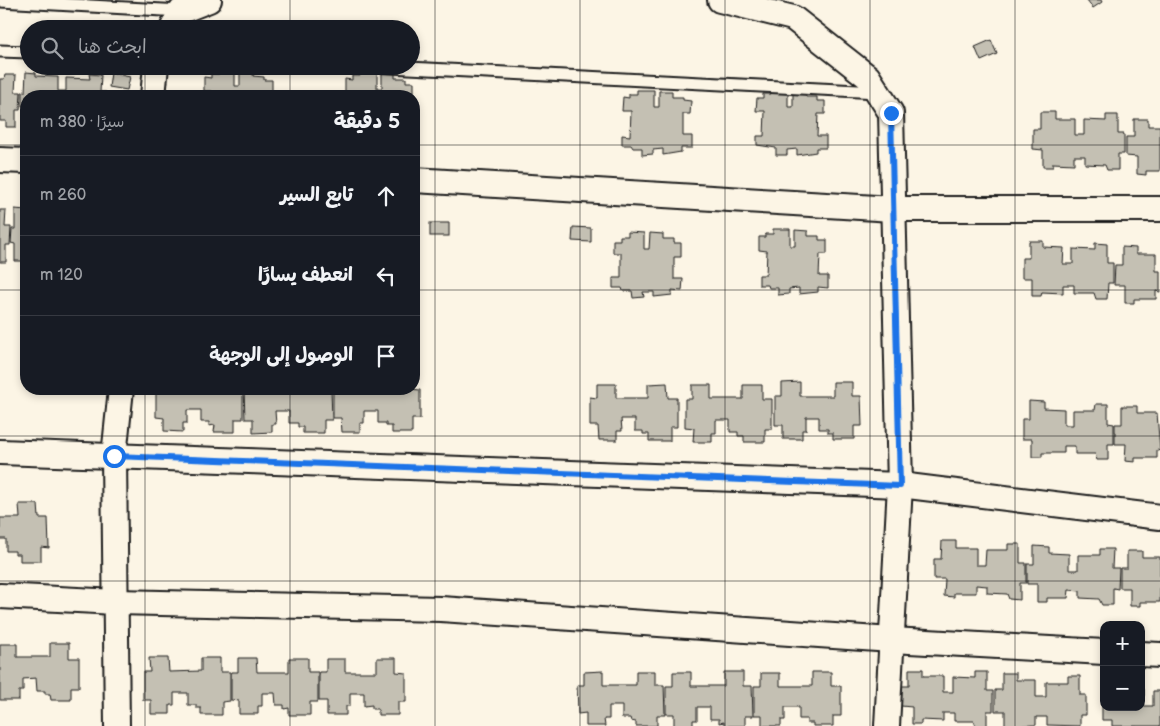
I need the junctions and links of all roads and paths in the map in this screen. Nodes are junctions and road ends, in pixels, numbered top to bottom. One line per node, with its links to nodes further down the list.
1 (209, 0): 4 (street)
2 (720, 0): 10 (street)
3 (0, 1): 4 (lane)
4 (176, 20)
5 (0, 51): 6 (lane)
6 (20, 52)
7 (420, 69): 10 (lane)
8 (155, 75): 9 (street)
9 (154, 90)
10 (878, 92): 14 (street)
11 (0, 160): 12 (street)
12 (20, 160)
13 (420, 180): 14 (street)
14 (894, 209): 15 (street); 19 (street)
15 (1160, 209)
16 (120, 395): 18 (street)
17 (0, 452): 18 (street)
18 (114, 456): 19 (street); 22 (street)
19 (900, 486): 20 (street); 23 (street)
20 (1160, 517)
21 (0, 596): 22 (street)
22 (116, 602): 23 (street); 27 (street)
23 (892, 640): 24 (street); 28 (street)
24 (1100, 652)
25 (1145, 654): 26 (street)
26 (1160, 655)
27 (117, 726)
28 (887, 726)

